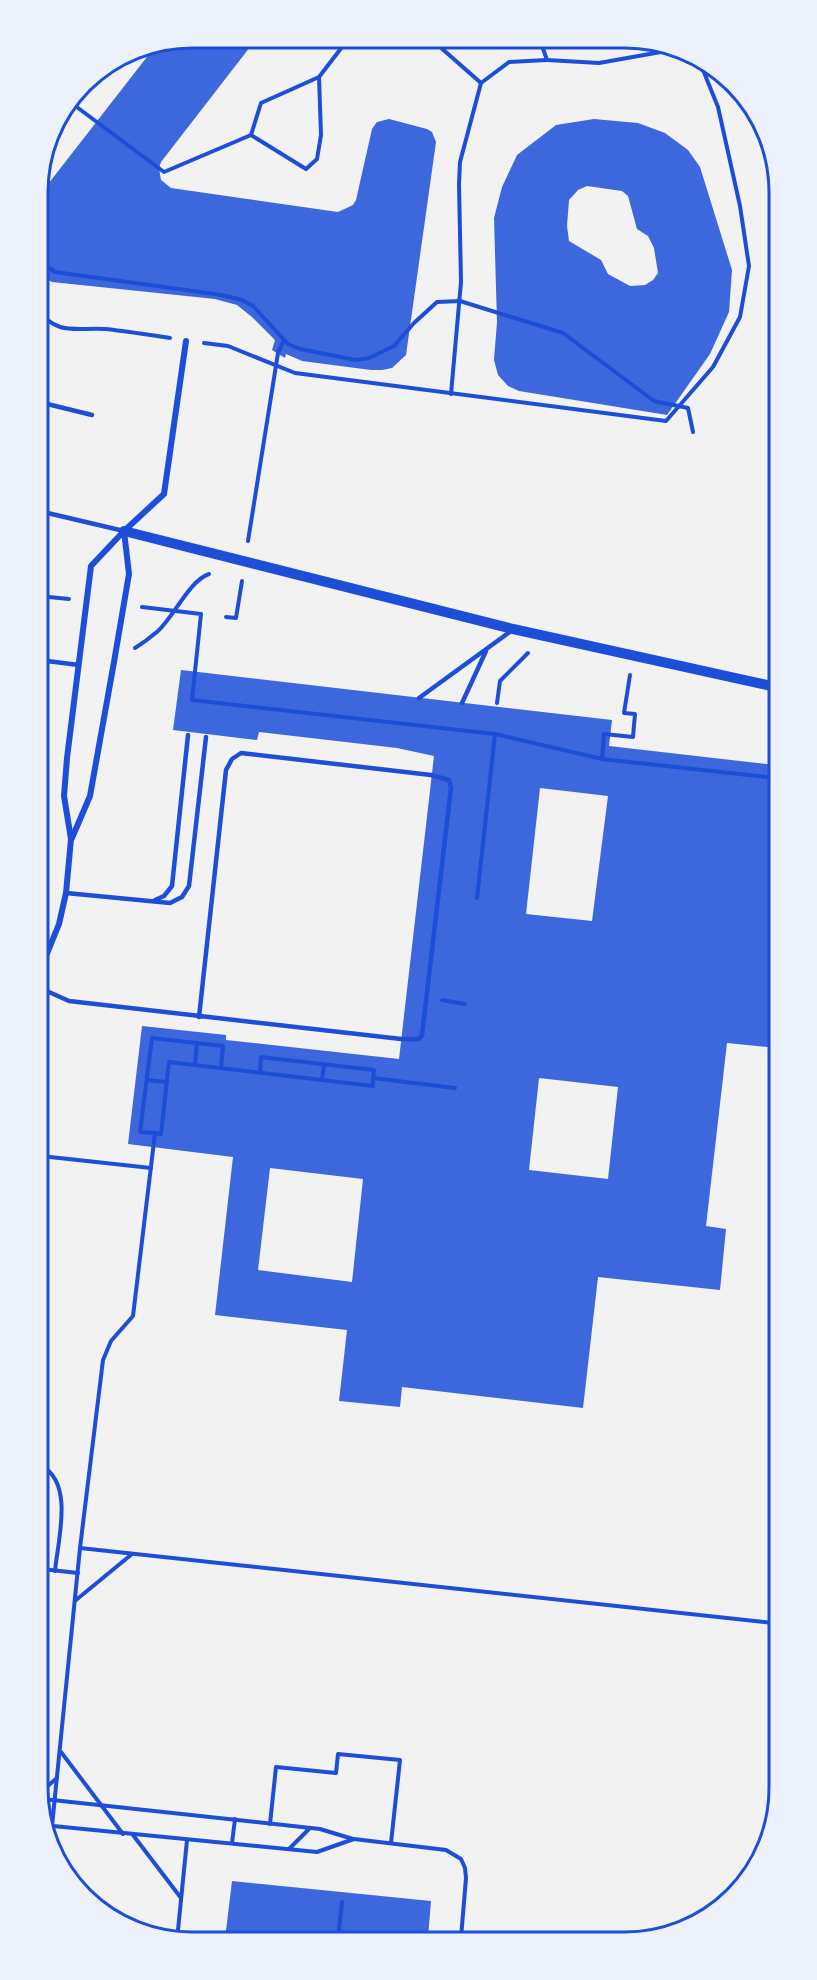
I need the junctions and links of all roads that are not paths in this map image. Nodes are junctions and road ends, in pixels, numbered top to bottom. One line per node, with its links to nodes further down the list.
1 (186, 340): 5 (street)
2 (48, 404): 3 (lane)
3 (92, 415)
4 (48, 513): 5 (lane)
5 (124, 531): 6 (street); 9 (street); 15 (street)
6 (513, 629): 7 (lane); 10 (street)
7 (486, 650): 11 (lane); 12 (lane)
8 (48, 661): 9 (lane)
9 (79, 665): 15 (street)
10 (769, 686)
11 (419, 698)
12 (462, 703)
13 (188, 735): 17 (lane)
14 (206, 737): 17 (lane)
15 (71, 839): 16 (street)
16 (66, 893): 17 (lane); 18 (street)
17 (153, 902)
18 (48, 951)
19 (48, 992): 20 (lane)
20 (199, 1017): 20 (lane)

